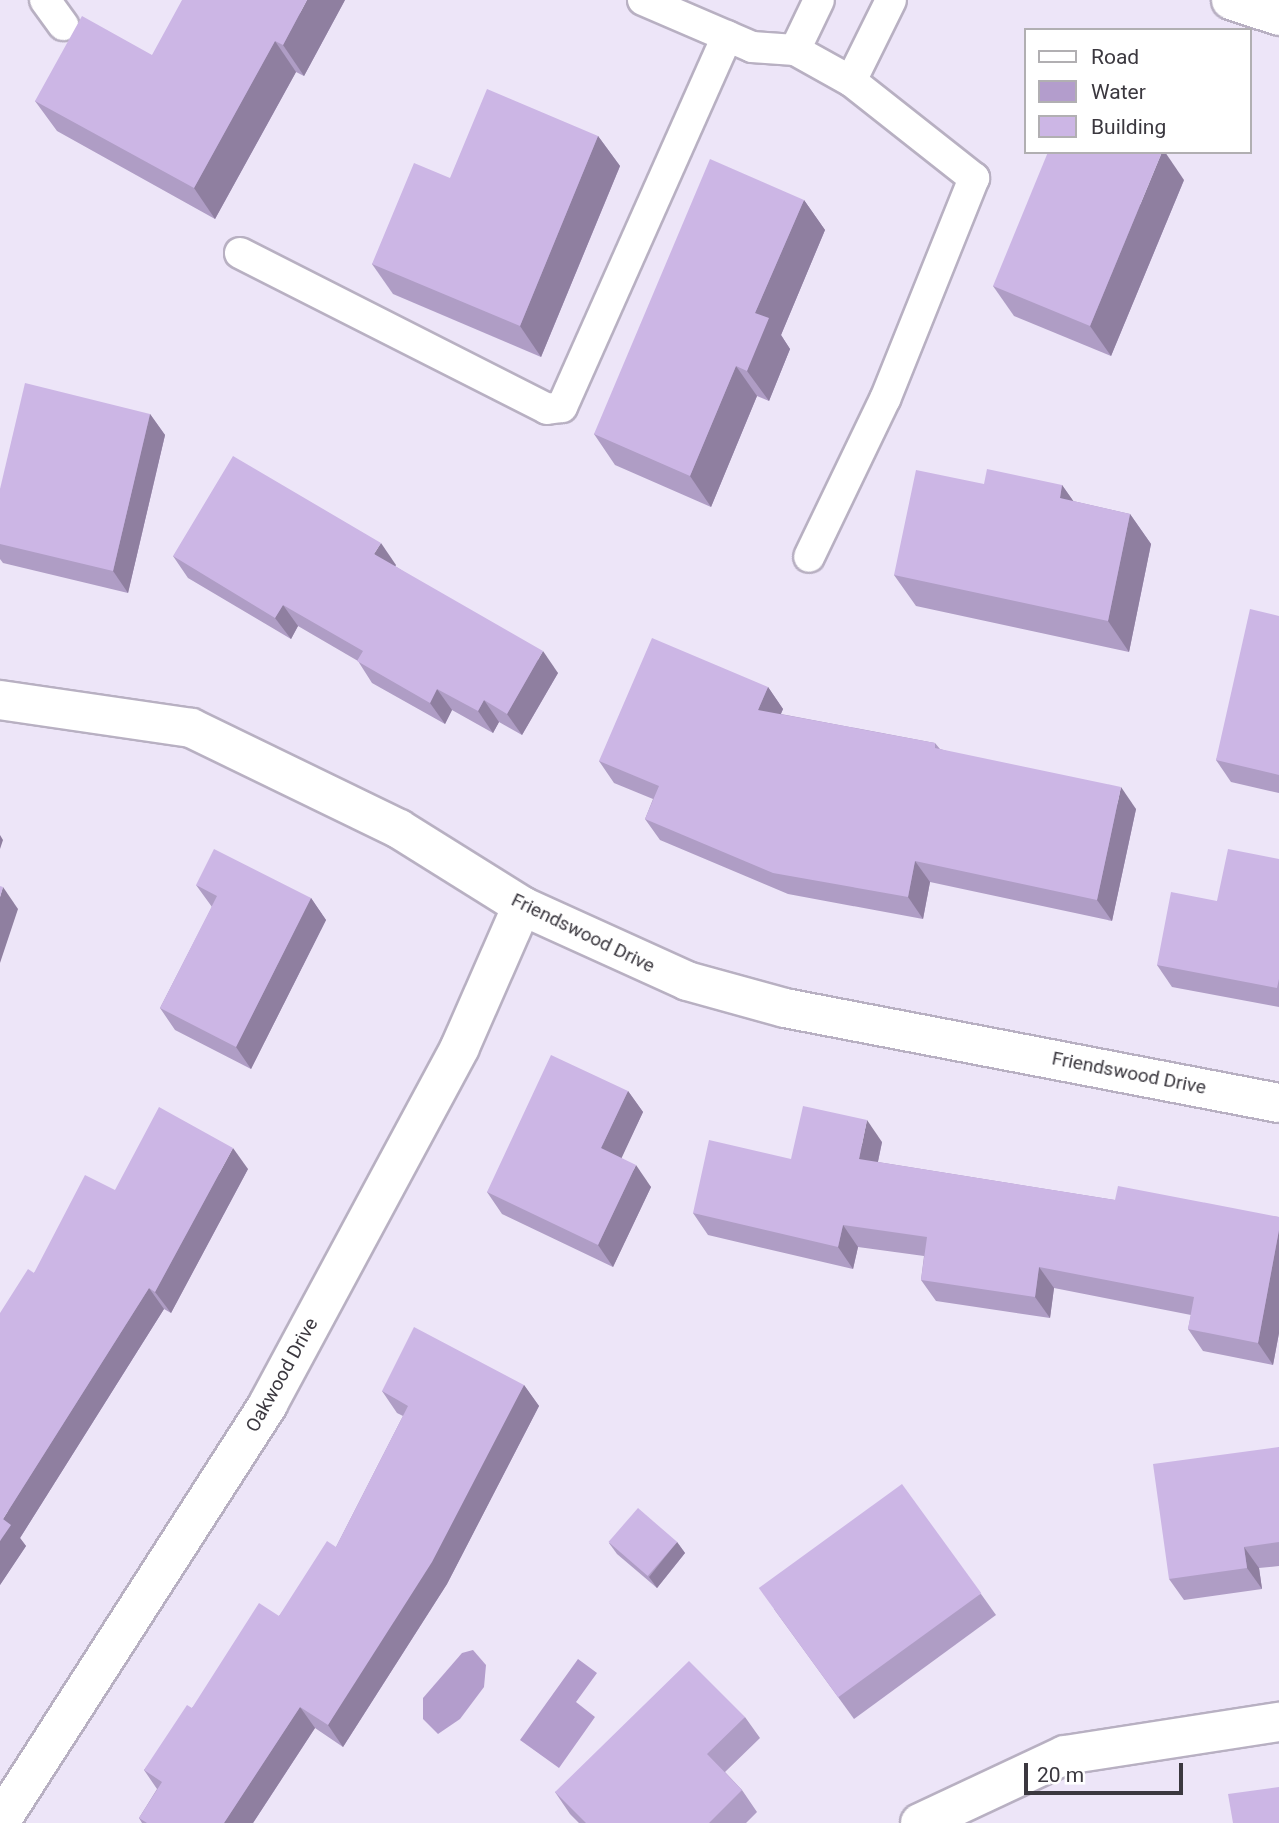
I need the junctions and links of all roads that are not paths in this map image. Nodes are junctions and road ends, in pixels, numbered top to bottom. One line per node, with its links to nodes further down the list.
1 (45, 0): 7 (lane)
2 (643, 0): 8 (lane)
3 (819, 0): 9 (lane)
4 (891, 0): 10 (lane)
5 (1231, 0): 6 (street)
6 (1279, 16)
7 (63, 25)
8 (727, 36): 9 (lane); 11 (lane)
9 (795, 50): 10 (lane)
10 (851, 81): 12 (lane)
11 (240, 253)
12 (809, 557)
13 (0, 700): 14 (street, Friendswood Drive)
14 (522, 906): 15 (street, Friendswood Drive); 17 (street, Oakwood Drive)
15 (1279, 1103)
16 (1279, 1722): 18 (street)
17 (0, 1822)
18 (920, 1823)

